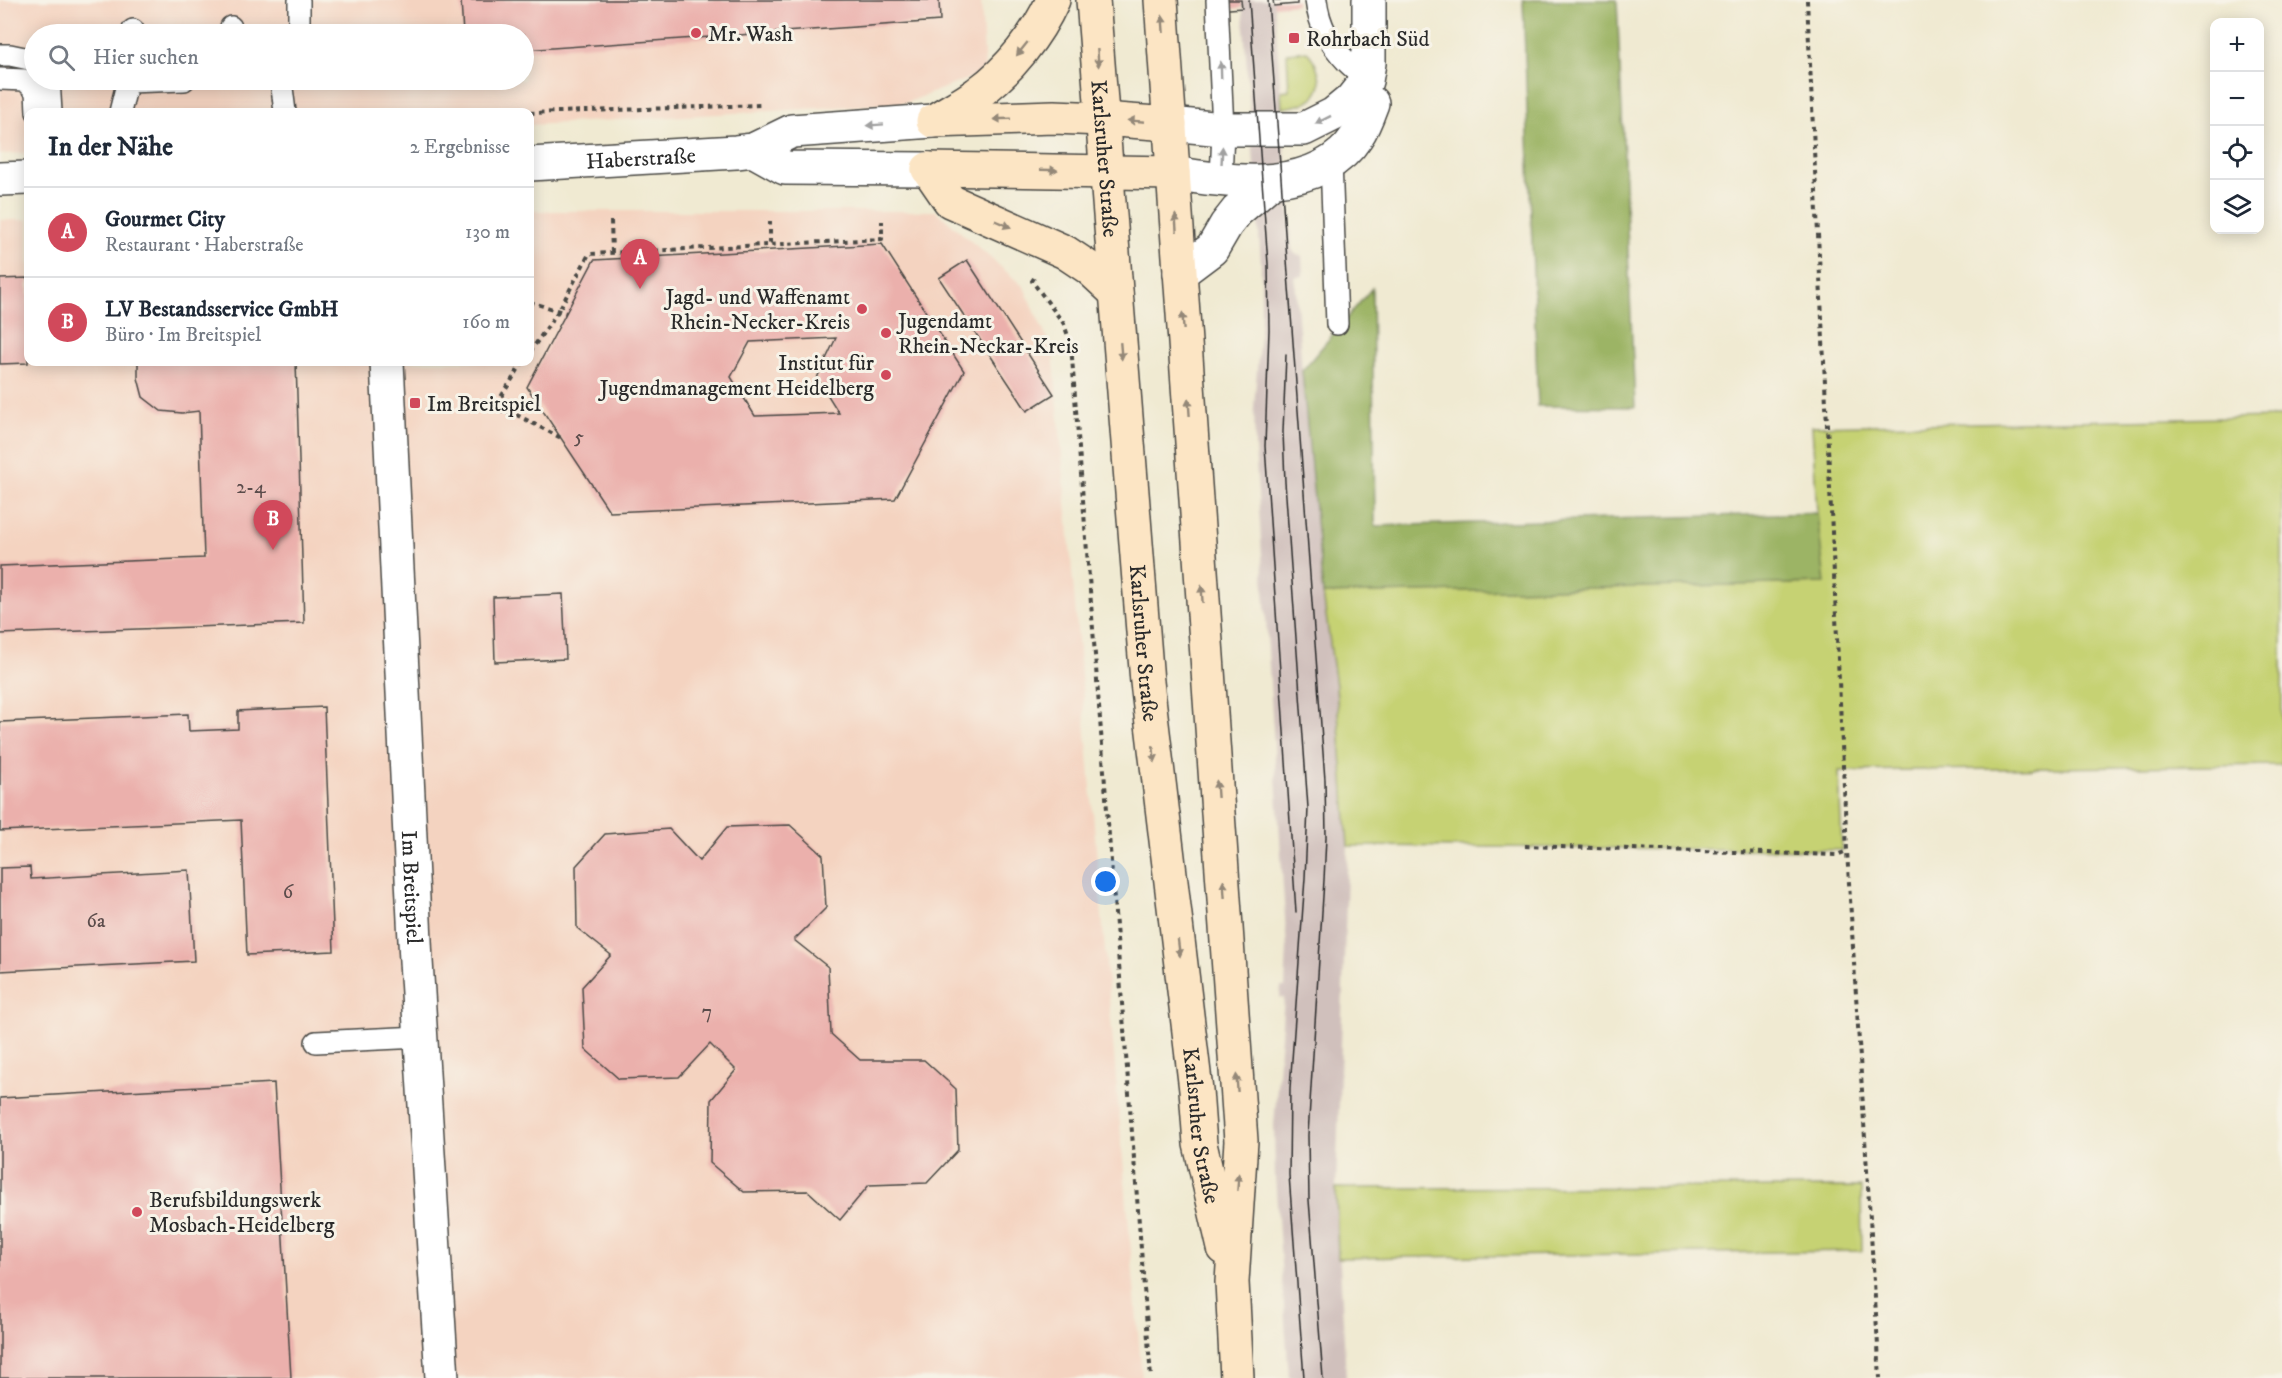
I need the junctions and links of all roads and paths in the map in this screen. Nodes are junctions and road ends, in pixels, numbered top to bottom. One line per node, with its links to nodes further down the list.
1 (299, 0): 9 (lane)
2 (1053, 0): 26 (main road, one-way to 26)
3 (1093, 0): 25 (main road, Karlsruher Straße, one-way to 25)
4 (1161, 0): 27 (main road, Karlsruher Straße, one-way to 4)
5 (1217, 0): 28 (lane, one-way to 5)
6 (1316, 0): 18 (lane)
7 (1369, 0): 18 (street)
8 (1807, 0): 56 (path)
9 (299, 24)
10 (0, 55): 11 (lane)
11 (24, 58)
12 (0, 79): 13 (lane)
13 (24, 80)
14 (35, 90): 20 (lane)
15 (50, 90): 21 (lane)
16 (126, 90): 22 (lane)
17 (282, 90): 23 (lane)
18 (1369, 92): 28 (street, one-way to 28); 31 (street)
19 (762, 104): 24 (path)
20 (37, 108)
21 (51, 108)
22 (121, 108)
23 (284, 108)
24 (534, 113)
25 (1102, 119): 26 (main road, one-way to 26); 27 (main road, one-way to 25); 33 (main road, Karlsruher Straße)
26 (933, 121): 29 (street, Haberstraße, one-way to 29)
27 (1170, 124): 28 (street); 34 (main road, Karlsruher Straße)
28 (1223, 129): 37 (lane, one-way to 28)
29 (753, 150): 30 (street, Haberstraße); 32 (street)
30 (534, 164)
31 (1324, 165): 38 (street); 50 (lane)
32 (928, 170): 33 (main road, one-way to 33); 42 (main road, one-way to 42)
33 (1107, 171): 34 (main road); 46 (main road, Karlsruher Straße)
34 (1173, 173): 37 (street); 45 (main road, Karlsruher Straße, one-way to 34)
35 (24, 178): 36 (street)
36 (0, 179)
37 (1221, 181): 38 (street)
38 (1272, 181): 45 (street)
39 (611, 222): 44 (path)
40 (770, 222): 43 (path)
41 (882, 222): 43 (path)
42 (1047, 243): 46 (main road); 61 (path)
43 (770, 245): 44 (path)
44 (612, 253): 48 (path)
45 (1180, 273): 59 (main road, Karlsruher Straße, one-way to 45)
46 (1116, 293): 59 (main road, Karlsruher Straße, one-way to 59)
47 (534, 303): 48 (path)
48 (558, 310): 49 (path); 51 (path)
49 (566, 313)
50 (1337, 324)
51 (534, 346)
52 (387, 366): 57 (street, Im Breitspiel)
53 (520, 366): 54 (path)
54 (561, 438)
55 (1525, 846): 56 (path)
56 (1847, 851): 63 (path)
57 (420, 1037): 58 (lane); 60 (street, Im Breitspiel)
58 (315, 1042)
59 (1232, 1282): 62 (main road, Karlsruher Straße)
60 (442, 1378)
61 (1151, 1378)
62 (1237, 1378)
63 (1880, 1378)

